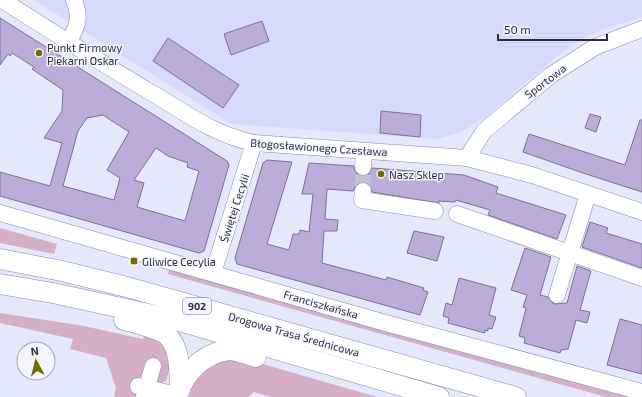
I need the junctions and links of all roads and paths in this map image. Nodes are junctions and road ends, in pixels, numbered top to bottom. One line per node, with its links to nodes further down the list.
1 (2, 0): 4 (street, Błogosławionego Czesława)
2 (74, 0): 4 (street)
3 (642, 29): 7 (street, Sportowa)
4 (68, 42): 5 (street, Błogosławionego Czesława)
5 (254, 143): 6 (street, Błogosławionego Czesława); 17 (street, Świętej Cecylii)
6 (364, 151): 7 (street, Błogosławionego Czesława); 8 (street)
7 (467, 158): 10 (street, Błogosławionego Czesława)
8 (364, 167)
9 (362, 191): 11 (street)
10 (588, 194): 12 (street, Błogosławionego Czesława); 15 (street)
11 (435, 211)
12 (642, 212)
13 (0, 213): 17 (street, Franciszkańska)
14 (457, 214): 15 (street)
15 (570, 253): 18 (street); 21 (street)
16 (0, 259): 28 (main road, Drogowa Trasa Średnicowa / 902)
17 (213, 273): 25 (street, Franciszkańska)
18 (642, 278)
19 (0, 284): 20 (main road, Drogowa Trasa Średnicowa / 902)
20 (53, 293): 23 (main road, Drogowa Trasa Średnicowa / 902); 26 (main road)
21 (557, 295)
22 (153, 366): 24 (street)
23 (355, 373): 26 (main road); 27 (main road, Drogowa Trasa Średnicowa / 902)
24 (143, 391): 26 (street)
25 (642, 392)
26 (178, 393)
27 (439, 397)
28 (516, 397)

